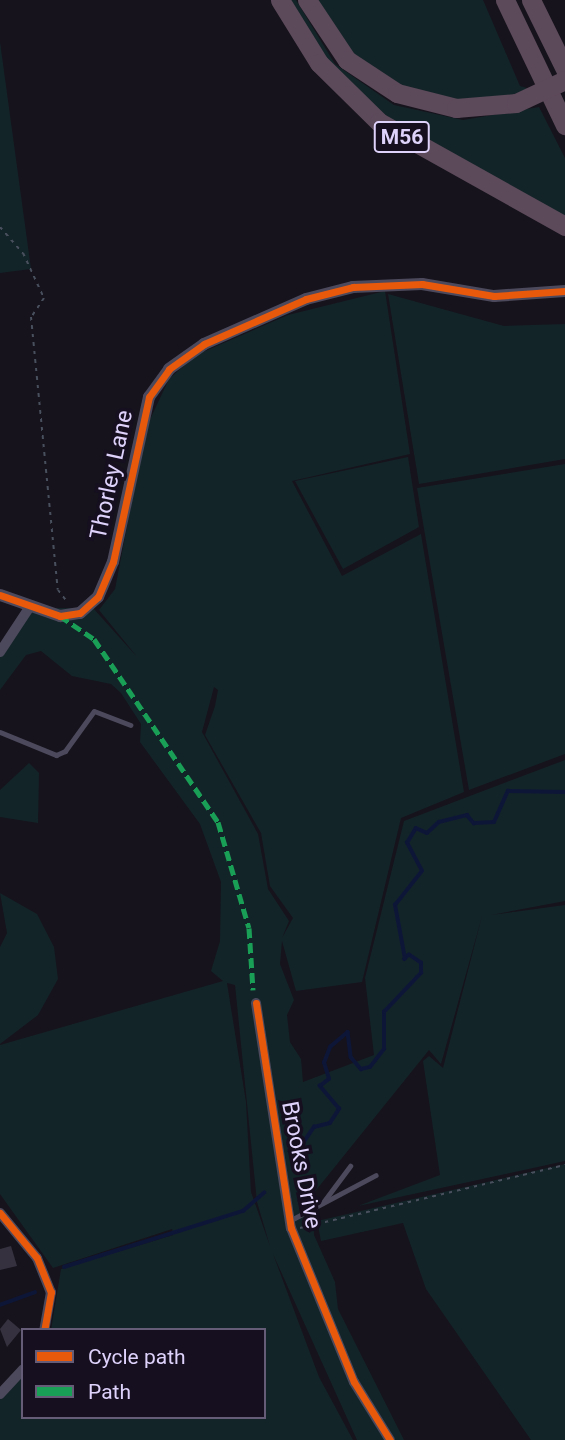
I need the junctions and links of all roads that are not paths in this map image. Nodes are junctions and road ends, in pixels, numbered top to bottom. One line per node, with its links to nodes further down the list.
1 (280, 0): 8 (highway, M56)
2 (307, 0): 6 (highway, M56, bridge)
3 (505, 0): 7 (highway)
4 (531, 0): 5 (highway)
5 (565, 69)
6 (565, 80)
7 (565, 125)
8 (565, 226)
9 (565, 291): 11 (street, Thorley Lane)
10 (0, 594): 11 (street)
11 (29, 608): 12 (street)
12 (0, 652)
13 (130, 725): 14 (lane)
14 (0, 732)
15 (256, 1003): 20 (street, Brooks Drive)
16 (350, 1166): 18 (lane)
17 (376, 1175): 18 (lane)
18 (323, 1204): 20 (lane)
19 (0, 1213): 21 (street)
20 (290, 1226): 24 (street, Brooks Drive)
21 (44, 1328)
22 (21, 1371): 23 (street)
23 (0, 1394)
24 (390, 1440)

